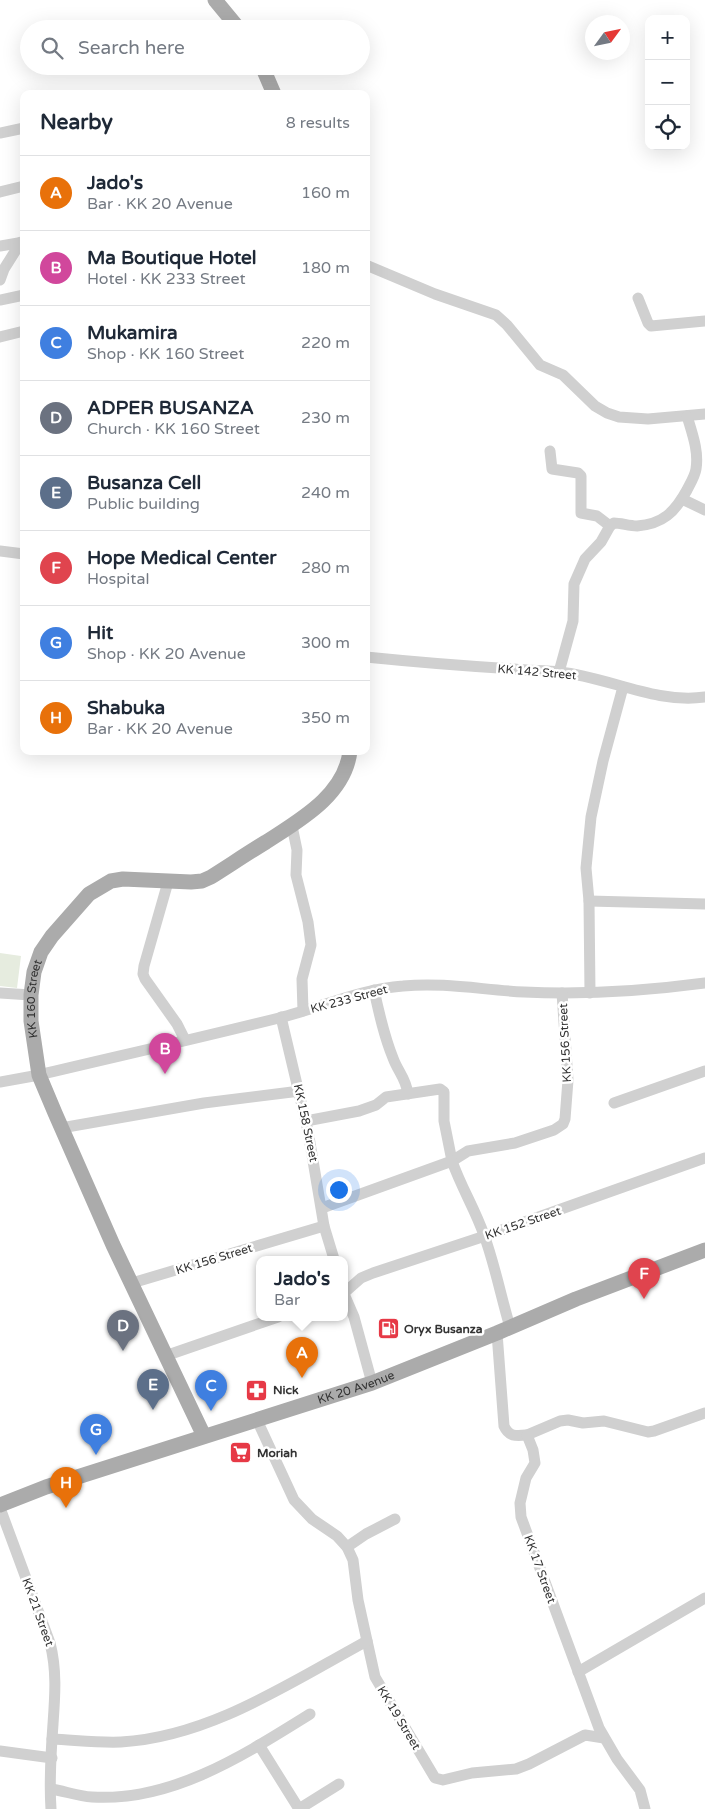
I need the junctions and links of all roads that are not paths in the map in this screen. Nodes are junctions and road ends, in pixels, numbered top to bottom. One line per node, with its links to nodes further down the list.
1 (215, 0): 2 (main road)
2 (232, 20)
3 (266, 75): 4 (main road)
4 (272, 90)
5 (20, 129): 6 (street)
6 (0, 133)
7 (20, 187): 8 (street)
8 (0, 192)
9 (20, 242): 11 (street)
10 (20, 245): 13 (street)
11 (0, 246)
12 (370, 267): 21 (street)
13 (0, 280)
14 (20, 296): 16 (street)
15 (638, 298): 17 (street)
16 (0, 300)
17 (705, 321)
18 (20, 332): 19 (street)
19 (0, 337)
20 (705, 414): 21 (street)
21 (687, 416): 23 (street)
22 (550, 450): 25 (street)
23 (682, 499): 24 (street); 25 (street)
24 (705, 510)
25 (610, 526): 29 (street)
26 (0, 551): 27 (street)
27 (20, 554)
28 (370, 657): 29 (street, KK 142 Street)
29 (559, 672): 30 (street, KK 142 Street)
30 (623, 687): 31 (street, KK 142 Street); 35 (street)
31 (705, 697)
32 (349, 755): 33 (main road, KK 160 Street)
33 (292, 826): 34 (main road, KK 160 Street); 43 (street)
34 (168, 882): 42 (main road, KK 160 Street); 45 (street)
35 (589, 901): 36 (street); 41 (street)
36 (705, 904)
37 (705, 982): 41 (street, KK 233 Street)
38 (374, 990): 40 (street, KK 233 Street); 43 (street, KK 233 Street); 50 (street)
39 (0, 993): 42 (street)
40 (562, 993): 41 (street, KK 233 Street); 55 (street, KK 156 Street)
41 (590, 993)
42 (31, 996): 47 (main road, KK 160 Street)
43 (303, 1011): 44 (street, KK 233 Street)
44 (281, 1017): 45 (street, KK 233 Street); 49 (street, KK 158 Street)
45 (185, 1040): 47 (street, KK 233 Street)
46 (705, 1071): 51 (street)
47 (39, 1075): 48 (street, KK 233 Street); 53 (main road, KK 160 Street)
48 (0, 1082)
49 (300, 1091): 52 (street, KK 158 Street); 53 (street)
50 (408, 1094): 52 (street); 55 (street)
51 (614, 1103)
52 (306, 1121): 56 (street, KK 158 Street)
53 (62, 1128): 61 (main road, KK 160 Street)
54 (705, 1158): 58 (street, KK 152 Street)
55 (452, 1161): 56 (street, KK 156 Street); 58 (street)
56 (322, 1208): 57 (street, KK 158 Street)
57 (324, 1226): 60 (street, KK 158 Street); 61 (street, KK 156 Street)
58 (485, 1236): 62 (street, KK 152 Street); 65 (street)
59 (705, 1251): 65 (main road, KK 20 Avenue)
60 (333, 1256)
61 (132, 1284): 66 (main road, KK 160 Street)
62 (348, 1290)
63 (348, 1304): 67 (street)
64 (266, 1321): 66 (street)
65 (503, 1330): 67 (main road, KK 20 Avenue); 70 (street)
66 (165, 1356): 71 (main road, KK 160 Street)
67 (372, 1383): 69 (main road, KK 20 Avenue)
68 (705, 1413): 70 (street)
69 (257, 1420): 71 (main road, KK 20 Avenue); 74 (street)
70 (527, 1435): 77 (street, KK 17 Street)
71 (204, 1436): 72 (main road, KK 20 Avenue)
72 (0, 1506): 80 (street, KK 21 Street)
73 (395, 1519): 74 (street)
74 (347, 1546): 76 (street, KK 19 Street)
75 (705, 1598): 77 (street)
76 (367, 1641): 79 (street, KK 19 Street); 80 (street)
77 (578, 1672): 79 (street, KK 17 Street)
78 (310, 1714): 81 (street)
79 (604, 1738): 88 (street, KK 17 Street)
80 (52, 1739): 83 (street, KK 21 Street)
81 (259, 1745): 85 (street); 87 (street)
82 (0, 1751): 83 (street)
83 (52, 1758): 85 (street, KK 21 Street)
84 (338, 1784): 87 (street)
85 (51, 1788): 86 (street, KK 21 Street)
86 (51, 1809)
87 (299, 1809)
88 (645, 1809)

